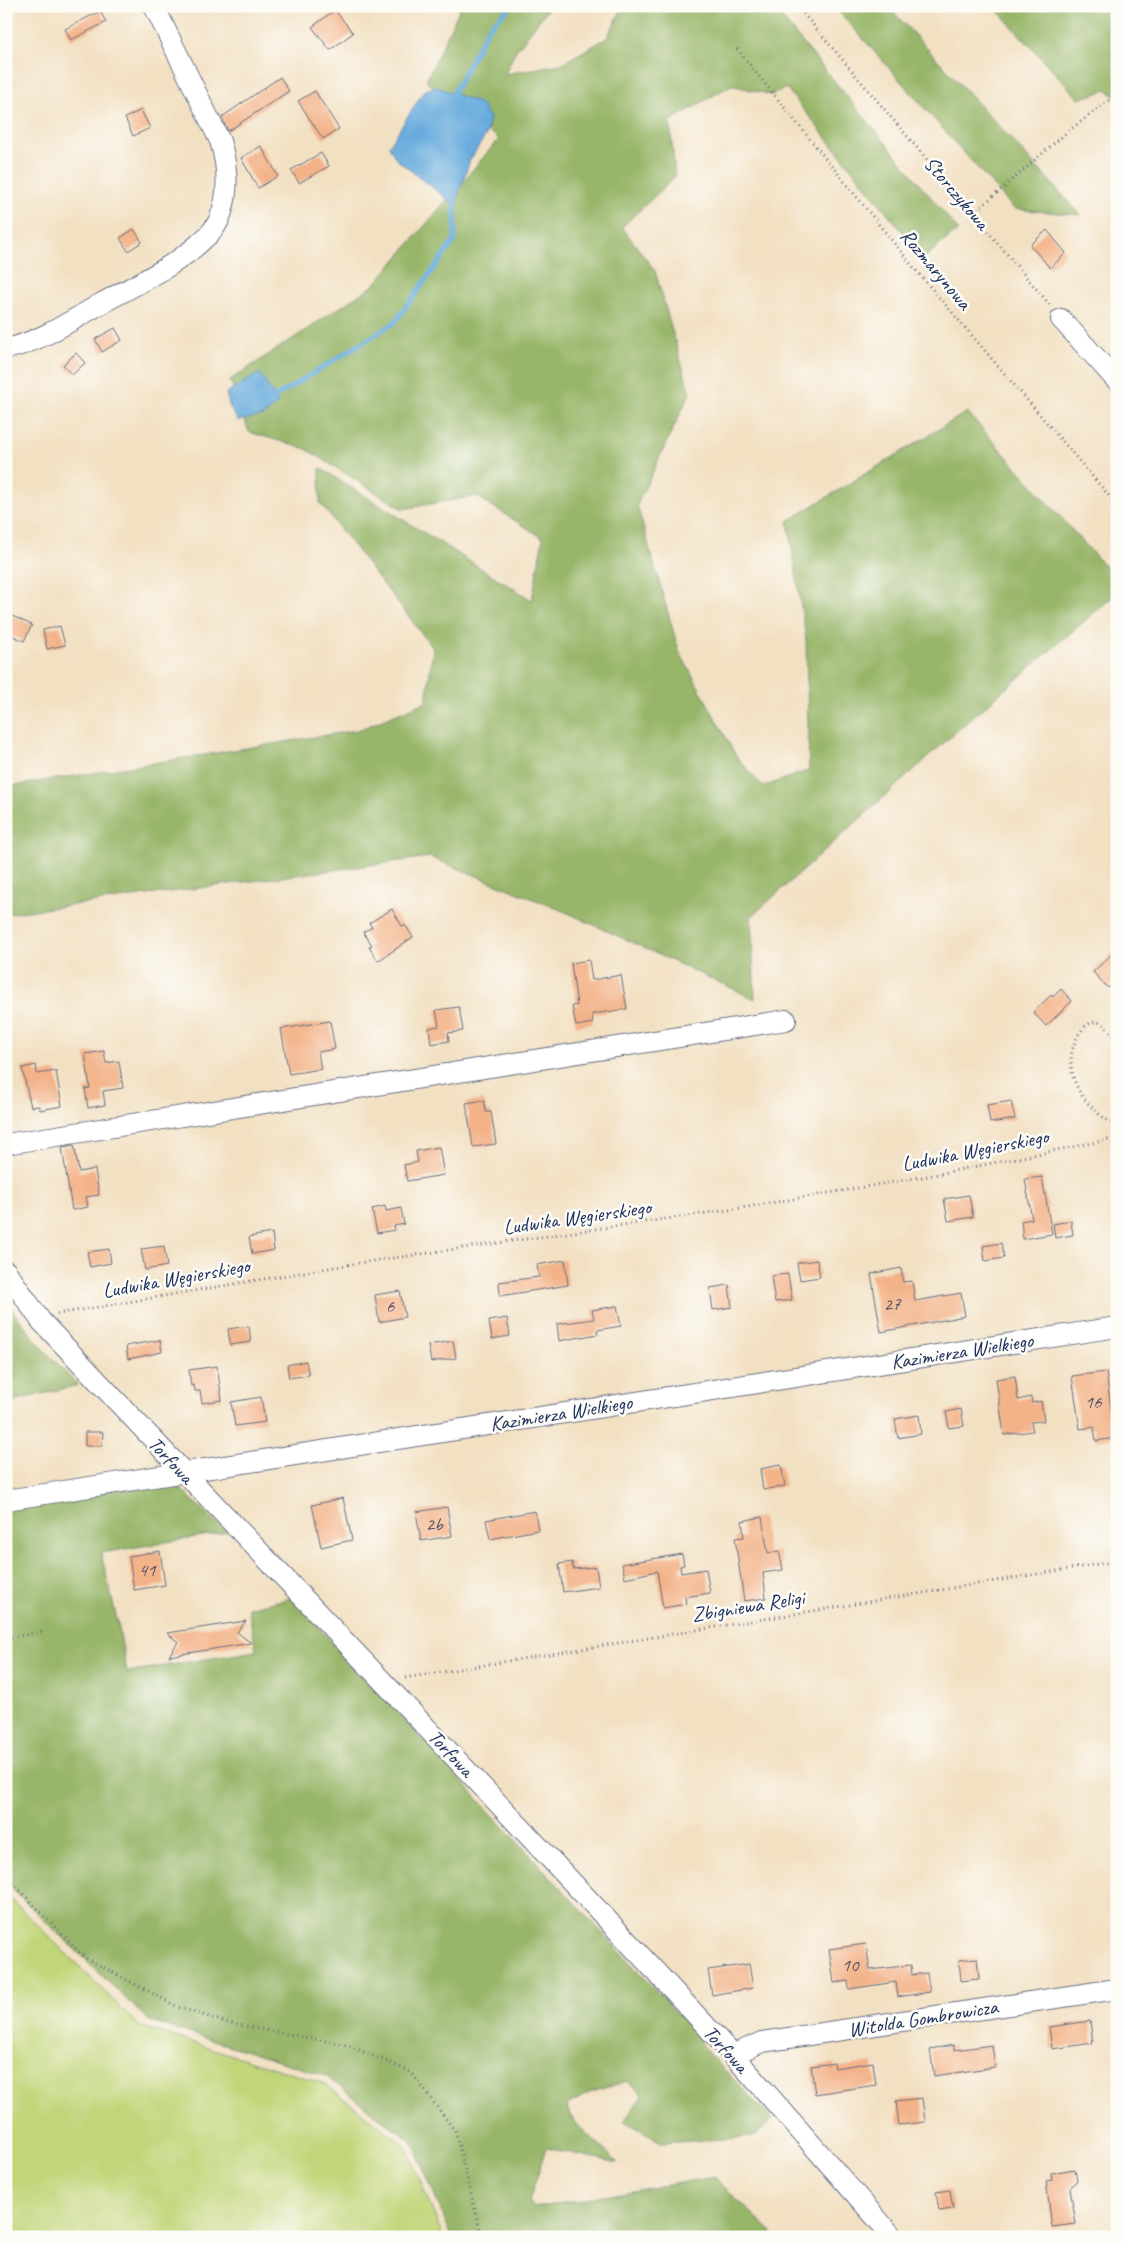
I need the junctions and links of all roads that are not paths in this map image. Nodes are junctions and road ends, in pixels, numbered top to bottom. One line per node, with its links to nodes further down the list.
1 (154, 6): 3 (street)
2 (1061, 319): 4 (street)
3 (6, 349)
4 (1117, 381)
5 (786, 1020): 6 (street)
6 (6, 1144)
7 (6, 1271): 9 (street, Torfowa)
8 (1117, 1326): 9 (street, Kazimierza Wielkiego)
9 (183, 1472): 10 (street, Kazimierza Wielkiego); 12 (street, Torfowa)
10 (6, 1500)
11 (1117, 1988): 12 (street, Witolda Gombrowicza)
12 (732, 2055): 13 (street, Torfowa)
13 (893, 2237)

